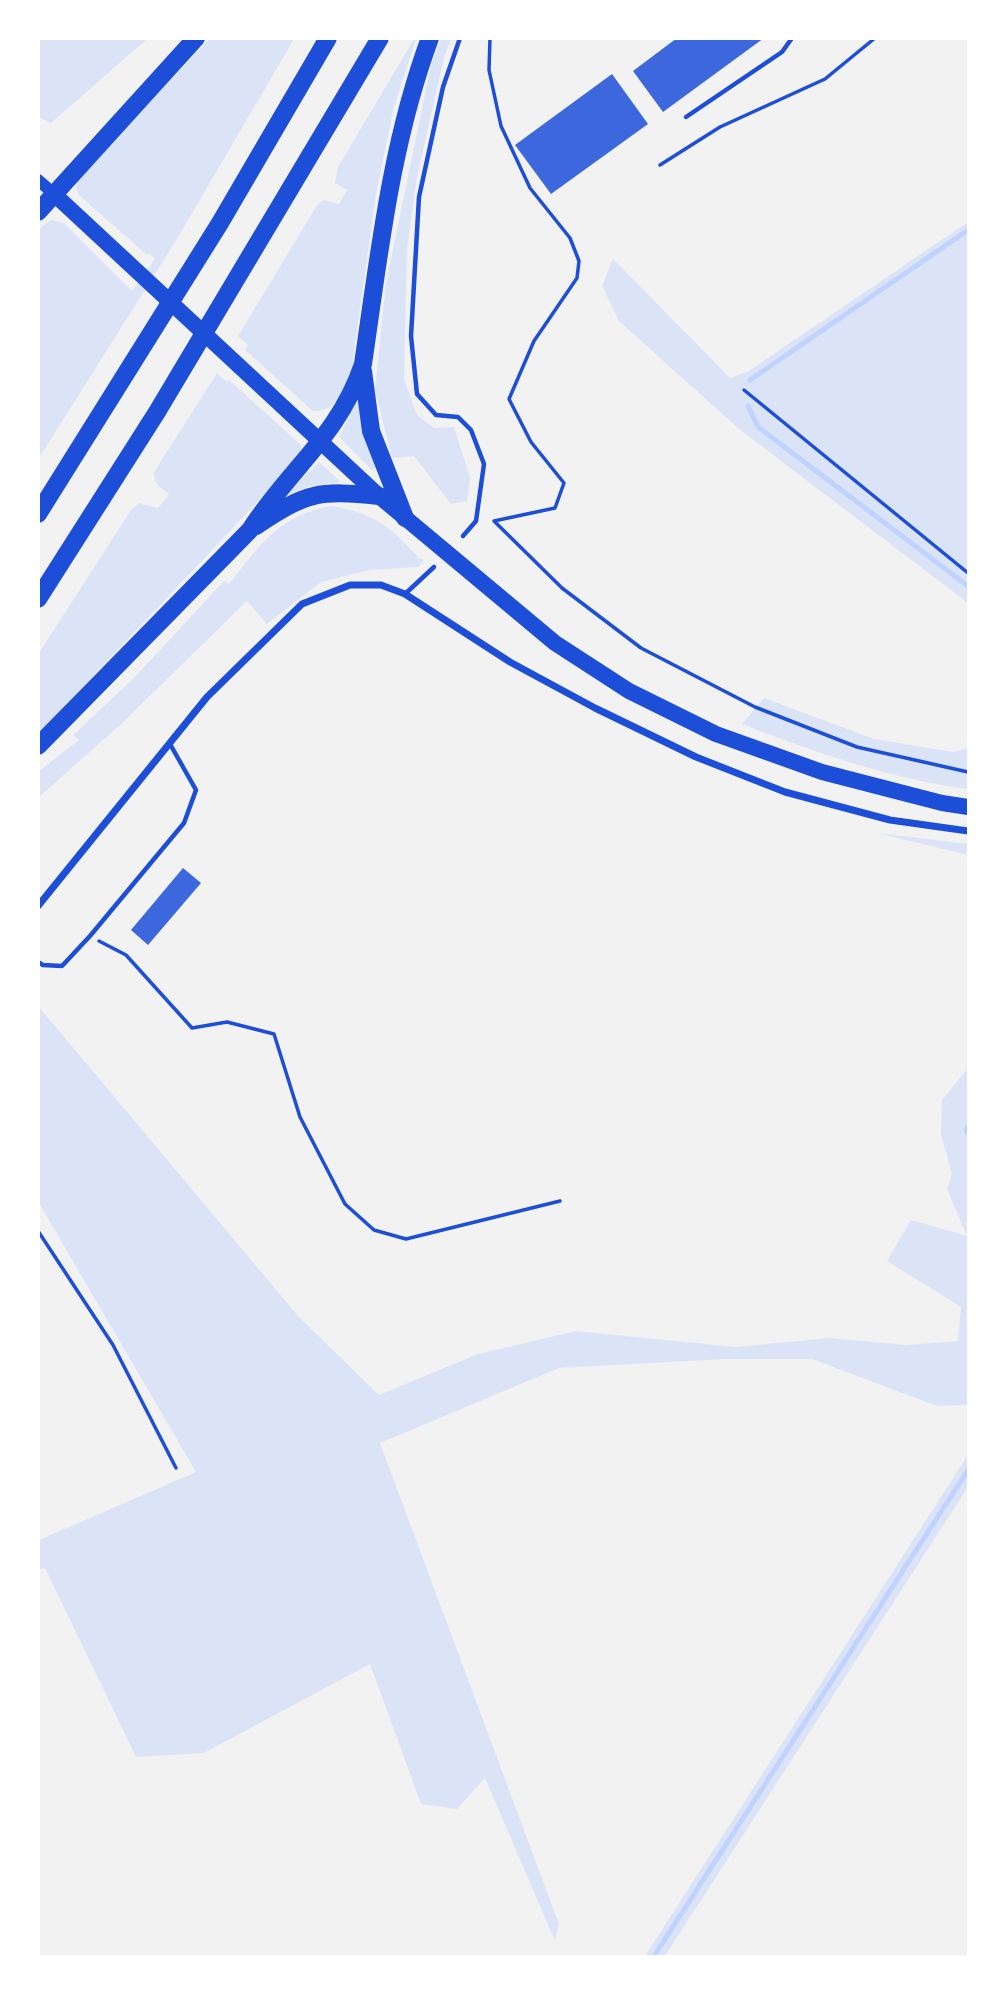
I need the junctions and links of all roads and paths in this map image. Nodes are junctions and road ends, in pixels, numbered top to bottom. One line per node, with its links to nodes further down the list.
1 (197, 38): 12 (highway)
2 (328, 38): 18 (highway)
3 (380, 38): 27 (highway)
4 (430, 38): 14 (highway)
5 (460, 38): 20 (lane)
6 (490, 38): 21 (path)
7 (792, 38): 9 (lane)
8 (875, 38): 10 (path)
9 (686, 117)
10 (660, 165)
11 (38, 180): 12 (street)
12 (54, 194): 13 (highway); 16 (main road)
13 (38, 212)
14 (363, 364): 16 (highway); 19 (highway)
15 (744, 390): 25 (path)
16 (321, 442): 17 (main road); 22 (highway)
17 (379, 496): 19 (main road); 22 (highway)
18 (38, 514)
19 (405, 518): 31 (main road)
20 (475, 521): 21 (path); 23 (lane)
21 (494, 521): 30 (path)
22 (250, 530): 29 (highway)
23 (463, 536)
24 (434, 567): 26 (lane)
25 (968, 573)
26 (405, 594): 28 (street); 32 (street)
27 (38, 598)
28 (169, 743): 33 (street); 34 (lane)
29 (38, 746)
30 (968, 772)
31 (968, 807)
32 (968, 831)
33 (38, 905)
34 (90, 936): 35 (lane); 36 (path)
35 (38, 962)
36 (560, 1200)
37 (38, 1231): 38 (path)
38 (176, 1468)

